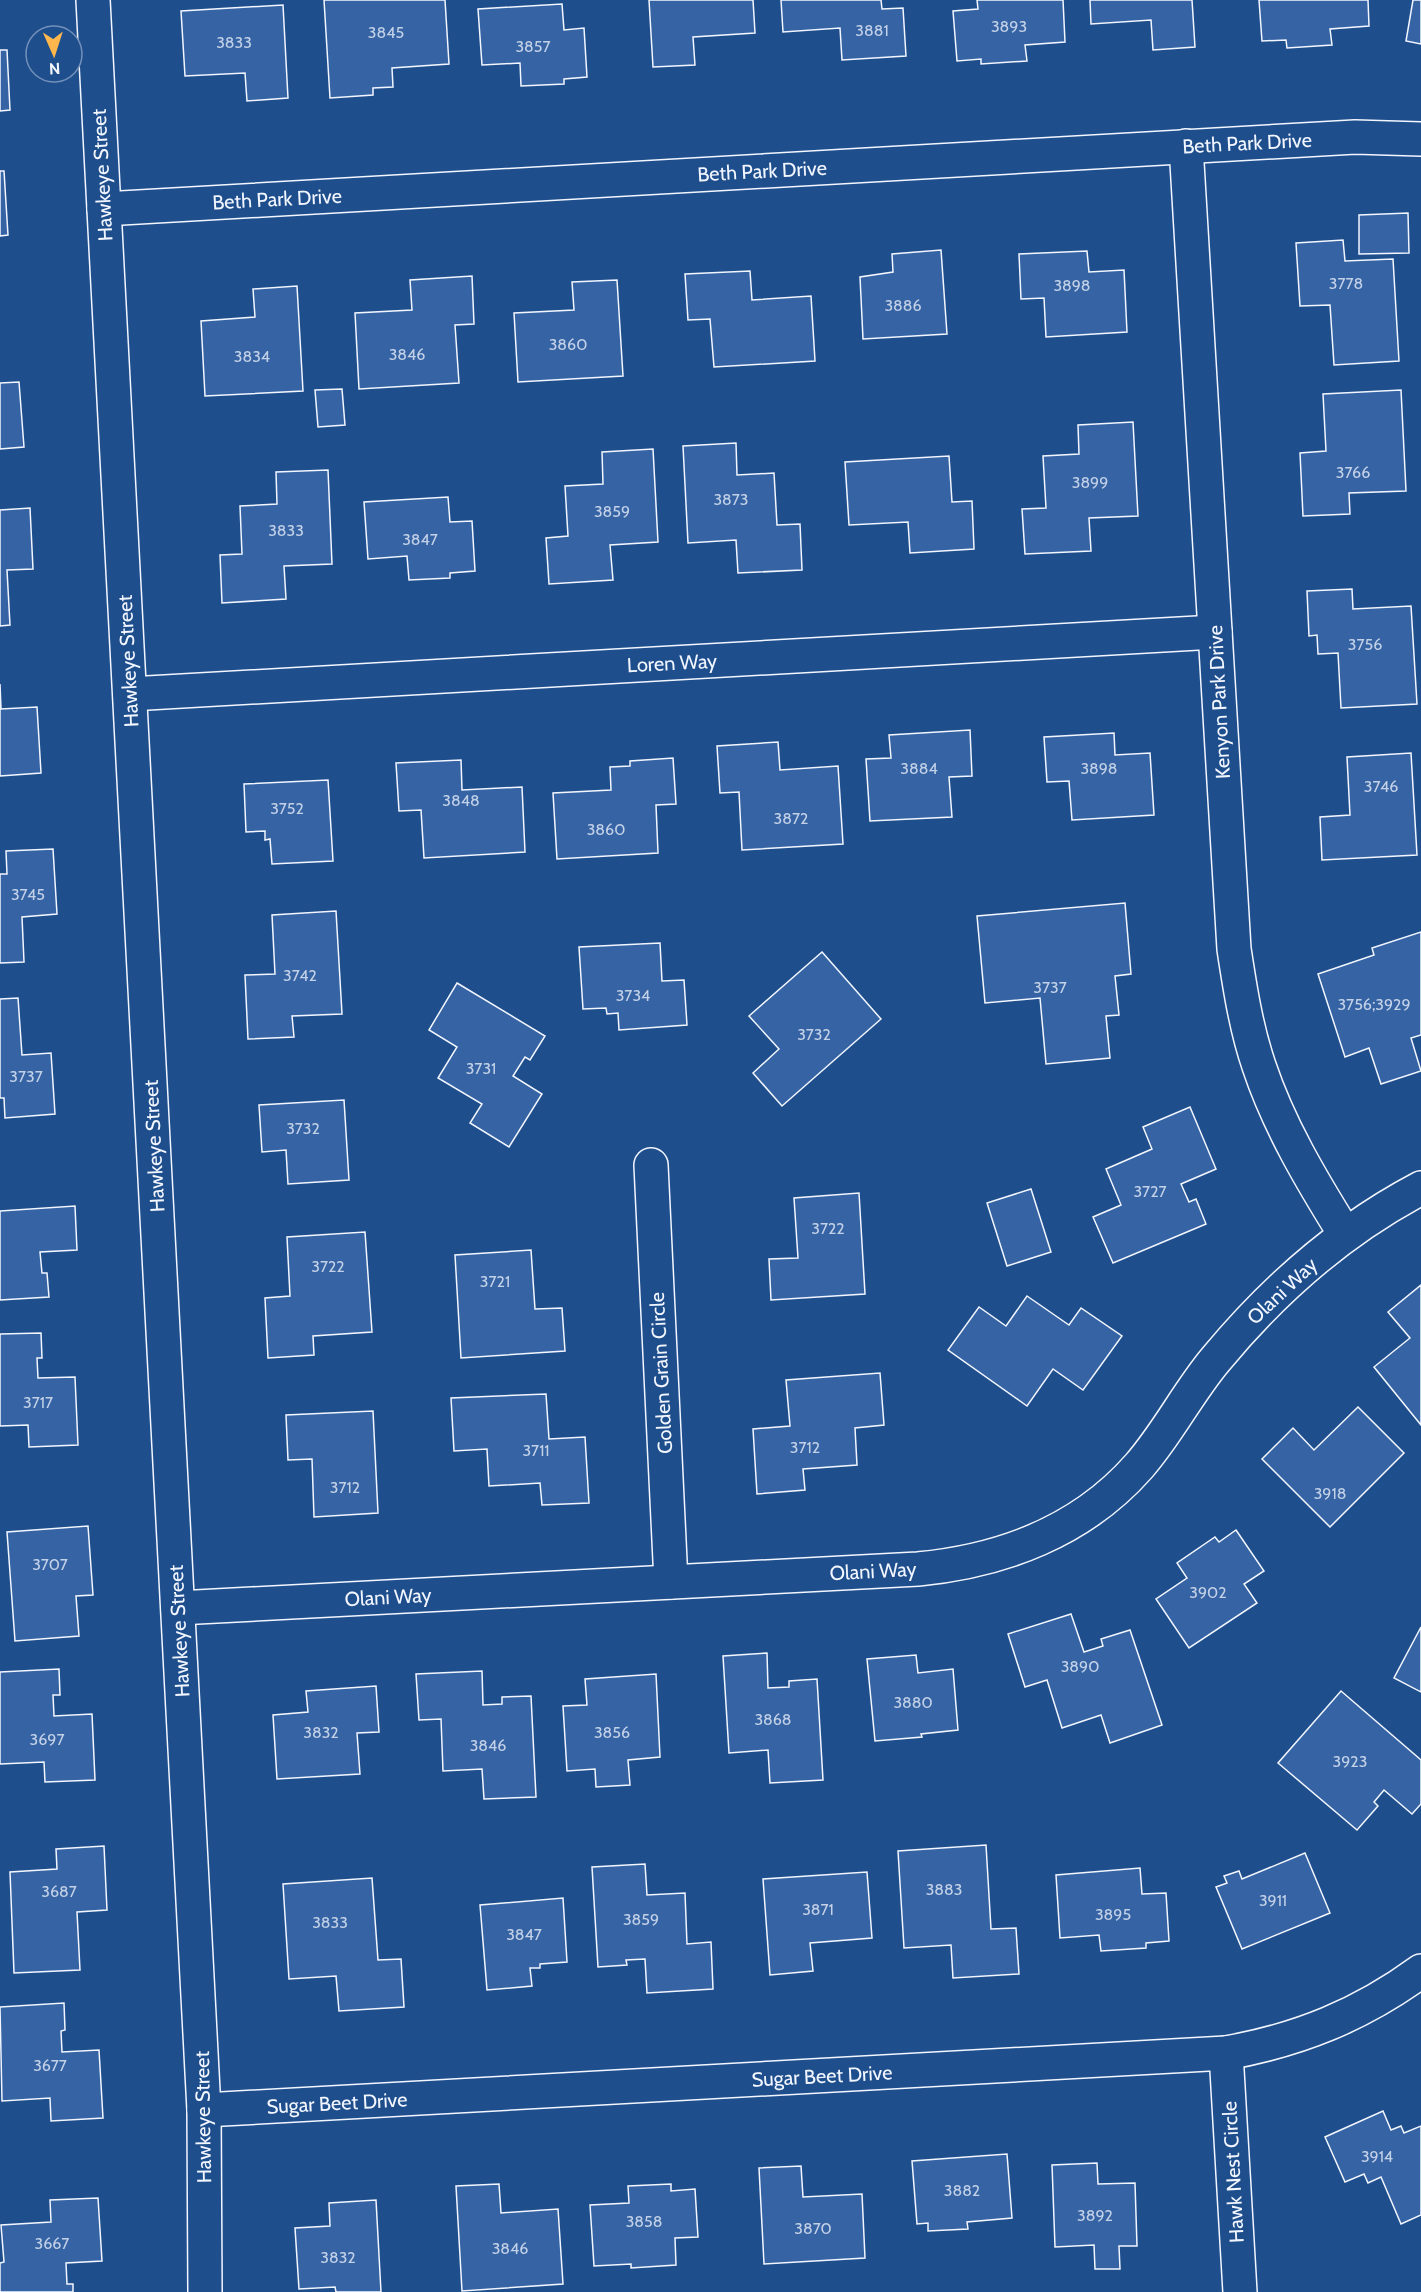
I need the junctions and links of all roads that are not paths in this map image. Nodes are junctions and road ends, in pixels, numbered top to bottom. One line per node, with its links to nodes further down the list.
1 (93, 0): 4 (street, Hawkeye Street)
2 (1421, 139): 3 (street, Beth Park Drive)
3 (1186, 146): 4 (street, Beth Park Drive); 5 (street, Kenyon Park Drive)
4 (104, 209): 6 (street, Hawkeye Street)
5 (1215, 632): 6 (street, Loren Way); 9 (street, Kenyon Park Drive)
6 (130, 694): 11 (street, Hawkeye Street)
7 (651, 1165): 10 (street, Golden Grain Circle)
8 (1421, 1188): 9 (street, Olani Way)
9 (1345, 1234): 10 (street, Olani Way)
10 (671, 1582): 11 (street, Olani Way)
11 (178, 1608): 14 (street, Hawkeye Street)
12 (1421, 1971): 13 (street, Sugar Beet Drive)
13 (1226, 2053): 14 (street, Sugar Beet Drive); 16 (street, Hawk Nest Circle)
14 (204, 2110): 15 (street, Hawkeye Street)
15 (205, 2292)
16 (1240, 2292)

